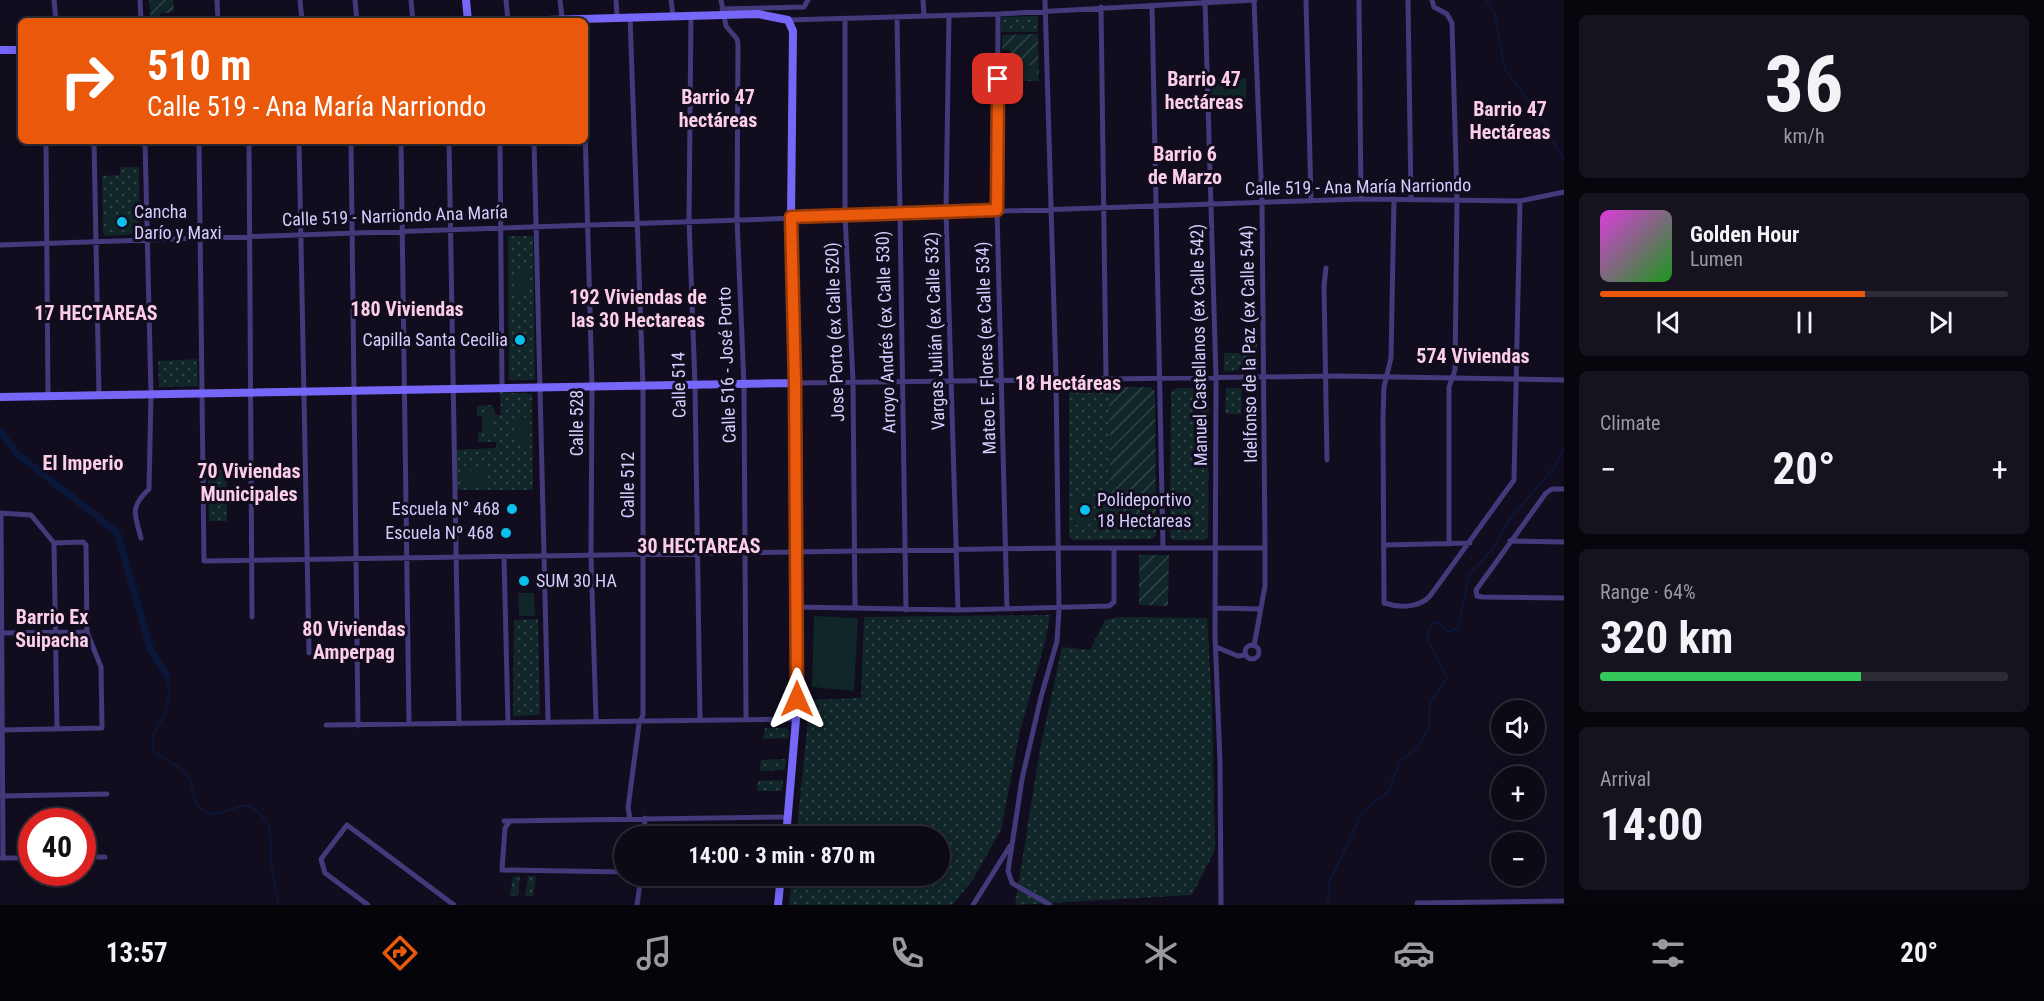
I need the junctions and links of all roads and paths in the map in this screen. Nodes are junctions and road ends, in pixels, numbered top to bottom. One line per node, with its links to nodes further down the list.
1 (54, 0): 35 (street)
2 (140, 0): 36 (street)
3 (217, 0): 37 (street)
4 (300, 0): 38 (street)
5 (355, 0): 39 (street)
6 (411, 0): 40 (street)
7 (466, 0): 41 (street)
8 (506, 0): 42 (street)
9 (560, 0): 43 (street)
10 (616, 0): 31 (street)
11 (671, 0): 28 (street)
12 (721, 0): 26 (street)
13 (808, 0): 26 (street)
14 (923, 0): 33 (street)
15 (1045, 0): 25 (street)
16 (1255, 0): 21 (street); 68 (street, Idelfonso de la Paz (ex Calle 544))
17 (1306, 0): 66 (street)
18 (1359, 0): 63 (street)
19 (1408, 0): 62 (street)
20 (1432, 0): 65 (street)
21 (1205, 1): 23 (street); 69 (street, Manuel Castellanos (ex Calle 542))
22 (1142, 3): 23 (street); 24 (street)
23 (1152, 5): 70 (street)
24 (1101, 7): 25 (street); 71 (street)
25 (1047, 10): 27 (street); 72 (street)
26 (722, 12): 29 (street); 46 (street); 78 (street, Calle 516 - José Porto)
27 (998, 14): 30 (street); 73 (street, Mateo E. Flores (ex Calle 534))
28 (673, 15): 29 (street); 32 (street)
29 (691, 15): 79 (street, Calle 514)
30 (949, 15): 33 (street); 74 (street, Vargas Julián (ex Calle 532))
31 (617, 16): 32 (street); 44 (street)
32 (630, 16): 80 (street, Calle 512)
33 (924, 16): 34 (street)
34 (897, 17): 45 (street); 75 (street, Arroyo Andrés (ex Calle 530))
35 (56, 18)
36 (141, 18)
37 (218, 18)
38 (302, 18)
39 (357, 18)
40 (413, 18)
41 (468, 18)
42 (509, 18)
43 (562, 18)
44 (588, 18)
45 (844, 19): 46 (street); 76 (street, Jose Porto (ex Calle 520))
46 (788, 20): 77 (street)
47 (0, 50): 48 (street)
48 (18, 50)
49 (46, 144): 92 (street)
50 (94, 144): 91 (street)
51 (145, 144): 90 (street)
52 (199, 144): 89 (street)
53 (249, 144): 88 (street)
54 (299, 144): 87 (street)
55 (351, 144): 86 (street)
56 (401, 144): 85 (street)
57 (448, 144): 84 (street)
58 (500, 144): 83 (street)
59 (534, 144): 82 (street)
60 (586, 144): 81 (street, Calle 528)
61 (1564, 192): 67 (street, Calle 519 - Ana María Narriondo)
62 (1411, 198): 64 (street, Calle 519 - Ana María Narriondo); 65 (street, Calle 519 - Ana María Narriondo)
63 (1361, 199): 64 (street, Calle 519 - Ana María Narriondo); 66 (street, Calle 519 - Ana María Narriondo)
64 (1394, 199): 101 (street)
65 (1457, 199): 67 (street, Calle 519 - Ana María Narriondo); 103 (street)
66 (1311, 200): 68 (street, Calle 519 - Ana María Narriondo)
67 (1520, 201): 104 (street)
68 (1262, 203): 69 (street, Calle 519 - Ana María Narriondo); 100 (street, Idelfonso de la Paz (ex Calle 544))
69 (1212, 205): 70 (street, Calle 519 - Ana María Narriondo); 99 (street, Manuel Castellanos (ex Calle 542))
70 (1155, 206): 71 (street, Calle 519 - Ana María Narriondo); 98 (street)
71 (1104, 207): 72 (street, Calle 519 - Ana María Narriondo); 97 (street)
72 (1050, 208): 73 (street, Calle 519 - Ana María Narriondo); 96 (street)
73 (997, 210): 74 (street, Calle 519 - Ana María Narriondo); 102 (street, Mateo E. Flores (ex Calle 534))
74 (946, 211): 75 (street, Calle 519 - Ana María Narriondo); 106 (street, Vargas Julián (ex Calle 532))
75 (898, 213): 76 (street, Calle 519 - Ana María Narriondo); 105 (street, Arroyo Andrés (ex Calle 530))
76 (845, 215): 77 (street, Calle 519 - Ana María Narriondo); 108 (street, Jose Porto (ex Calle 520))
77 (791, 217): 78 (street, Calle 519 - Narriondo Ana María); 109 (street)
78 (737, 219): 79 (street, Calle 519 - Narriondo Ana María); 110 (street, Calle 516 - José Porto)
79 (689, 220): 80 (street, Calle 519 - Narriondo Ana María); 111 (street, Calle 514)
80 (638, 222): 81 (street, Calle 519 - Narriondo Ana María); 113 (street, Calle 512)
81 (588, 224): 82 (street, Calle 519 - Narriondo Ana María); 112 (street, Calle 528)
82 (537, 226): 83 (street, Calle 519 - Narriondo Ana María); 114 (street)
83 (500, 227): 84 (street, Calle 519 - Narriondo Ana María); 115 (street)
84 (451, 230): 85 (street, Calle 519 - Narriondo Ana María); 118 (street)
85 (403, 231): 86 (street, Calle 519 - Narriondo Ana María); 117 (street)
86 (353, 233): 87 (street, Calle 519 - Narriondo Ana María); 116 (street)
87 (300, 235): 88 (street, Calle 519 - Narriondo Ana María); 120 (street)
88 (250, 237): 89 (street, Calle 519 - Narriondo Ana María); 119 (street)
89 (201, 238): 90 (street, Calle 519 - Narriondo Ana María); 121 (street)
90 (147, 239): 91 (street, Calle 519 - Narriondo Ana María); 123 (street)
91 (97, 241): 92 (street, Calle 519 - Narriondo Ana María); 122 (street)
92 (47, 244): 93 (street, Calle 519 - Narriondo Ana María); 124 (street)
93 (0, 245)
94 (1326, 268): 95 (street)
95 (1324, 377): 100 (street); 101 (street); 126 (street)
96 (1056, 378): 97 (street); 102 (street); 136 (street)
97 (1106, 378): 98 (street)
98 (1160, 378): 99 (street); 137 (street)
99 (1216, 378): 100 (street); 138 (street, Manuel Castellanos (ex Calle 542))
100 (1264, 378): 139 (street, Idelfonso de la Paz (ex Calle 544))
101 (1388, 378): 103 (street); 135 (street)
102 (1003, 379): 106 (street); 140 (street, Mateo E. Flores (ex Calle 534))
103 (1453, 379): 104 (street); 134 (street)
104 (1515, 379): 107 (street); 133 (street)
105 (903, 380): 106 (street); 108 (street); 142 (street, Arroyo Andrés (ex Calle 530))
106 (953, 380): 143 (street, Vargas Julián (ex Calle 532))
107 (1564, 380)
108 (853, 381): 109 (street); 145 (street, Jose Porto (ex Calle 520))
109 (795, 382): 110 (street); 144 (street)
110 (744, 385): 111 (street); 146 (street, Calle 516 - José Porto)
111 (695, 386): 113 (street); 147 (street, Calle 514)
112 (592, 387): 113 (street); 114 (street); 150 (street, Calle 528)
113 (643, 387): 148 (street, Calle 512)
114 (542, 388): 115 (street); 149 (street)
115 (502, 389): 118 (street)
116 (356, 391): 117 (street); 120 (street); 155 (street)
117 (404, 391): 118 (street); 153 (street)
118 (454, 391): 152 (street)
119 (253, 393): 120 (street); 121 (street); 156 (street)
120 (304, 393): 154 (street)
121 (203, 394): 123 (street); 156 (street)
122 (99, 395): 123 (street); 124 (street)
123 (152, 395): 129 (street)
124 (48, 396): 125 (street)
125 (0, 397)
126 (1327, 460)
127 (1564, 489): 130 (street)
128 (1, 514): 132 (street); 157 (street)
129 (141, 538)
130 (1510, 541): 131 (street); 158 (street)
131 (1564, 542)
132 (54, 543): 168 (street); 170 (street)
133 (1470, 543): 134 (street); 135 (street)
134 (1449, 544): 135 (street)
135 (1384, 545)
136 (1059, 548): 140 (street); 141 (street); 163 (street)
137 (1163, 548): 138 (street); 141 (street)
138 (1215, 548): 139 (street); 161 (street, Manuel Castellanos (ex Calle 542))
139 (1266, 548): 166 (street, Idelfonso de la Paz (ex Calle 544))
140 (1006, 549): 143 (street); 162 (street, Mateo E. Flores (ex Calle 534))
141 (1114, 549): 163 (street)
142 (906, 550): 143 (street); 145 (street); 164 (street, Arroyo Andrés (ex Calle 530))
143 (957, 550): 165 (street, Vargas Julián (ex Calle 532))
144 (797, 551): 145 (street); 146 (street); 159 (street)
145 (855, 551): 160 (street, Jose Porto (ex Calle 520))
146 (745, 553): 147 (street); 175 (street, Calle 516 - José Porto)
147 (696, 554): 148 (street); 176 (street, Calle 514)
148 (643, 555): 150 (street); 180 (street, Calle 512)
149 (542, 556): 150 (street); 151 (street); 178 (street)
150 (591, 556): 179 (street, Calle 528)
151 (504, 557): 152 (street); 181 (street)
152 (455, 558): 153 (street); 183 (street)
153 (407, 559): 155 (street); 182 (street)
154 (307, 560): 155 (street); 156 (street); 173 (street)
155 (356, 560): 185 (street)
156 (253, 561): 167 (street)
157 (1, 565): 169 (street)
158 (1564, 598)
159 (797, 607): 160 (street); 177 (street)
160 (855, 608): 164 (street)
161 (1217, 608): 166 (street); 172 (street, Manuel Castellanos (ex Calle 542))
162 (1007, 609): 163 (street); 165 (street)
163 (1059, 609): 195 (street)
164 (906, 610): 165 (street)
165 (958, 610)
166 (1259, 612): 171 (street, Idelfonso de la Paz (ex Calle 544))
167 (252, 617)
168 (87, 632): 170 (street); 186 (street)
169 (3, 633): 170 (street); 187 (street)
170 (57, 633): 186 (street)
171 (1254, 646): 174 (street); 174 (street)
172 (1216, 647): 174 (street); 212 (street, Manuel Castellanos (ex Calle 542))
173 (309, 653)
174 (1246, 655)
175 (746, 718): 176 (street); 177 (street)
176 (700, 719): 180 (street)
177 (796, 719): 190 (street)
178 (548, 720): 179 (street); 181 (street)
179 (596, 720): 180 (street)
180 (643, 720): 191 (street, Calle 512)
181 (508, 722): 183 (street)
182 (410, 724): 183 (street); 185 (street)
183 (459, 724)
184 (326, 725): 185 (street)
185 (358, 726)
186 (57, 729): 187 (street)
187 (0, 730): 189 (street)
188 (107, 794): 189 (street)
189 (0, 796): 198 (street)
190 (788, 817): 192 (street); 194 (street)
191 (630, 818): 192 (street); 200 (street)
192 (645, 818): 193 (street)
193 (645, 826)
194 (787, 826)
195 (1012, 842): 210 (street); 211 (street)
196 (96, 857): 197 (street)
197 (105, 857)
198 (1, 858): 199 (street)
199 (18, 858)
200 (614, 872)
201 (640, 886): 208 (street)
202 (780, 886): 209 (street)
203 (1564, 901): 205 (street)
204 (1417, 903): 205 (street)
205 (1520, 903)
206 (368, 905): 207 (street)
207 (454, 905)
208 (637, 905)
209 (778, 905)
210 (973, 905)
211 (1050, 905)
212 (1221, 905)

